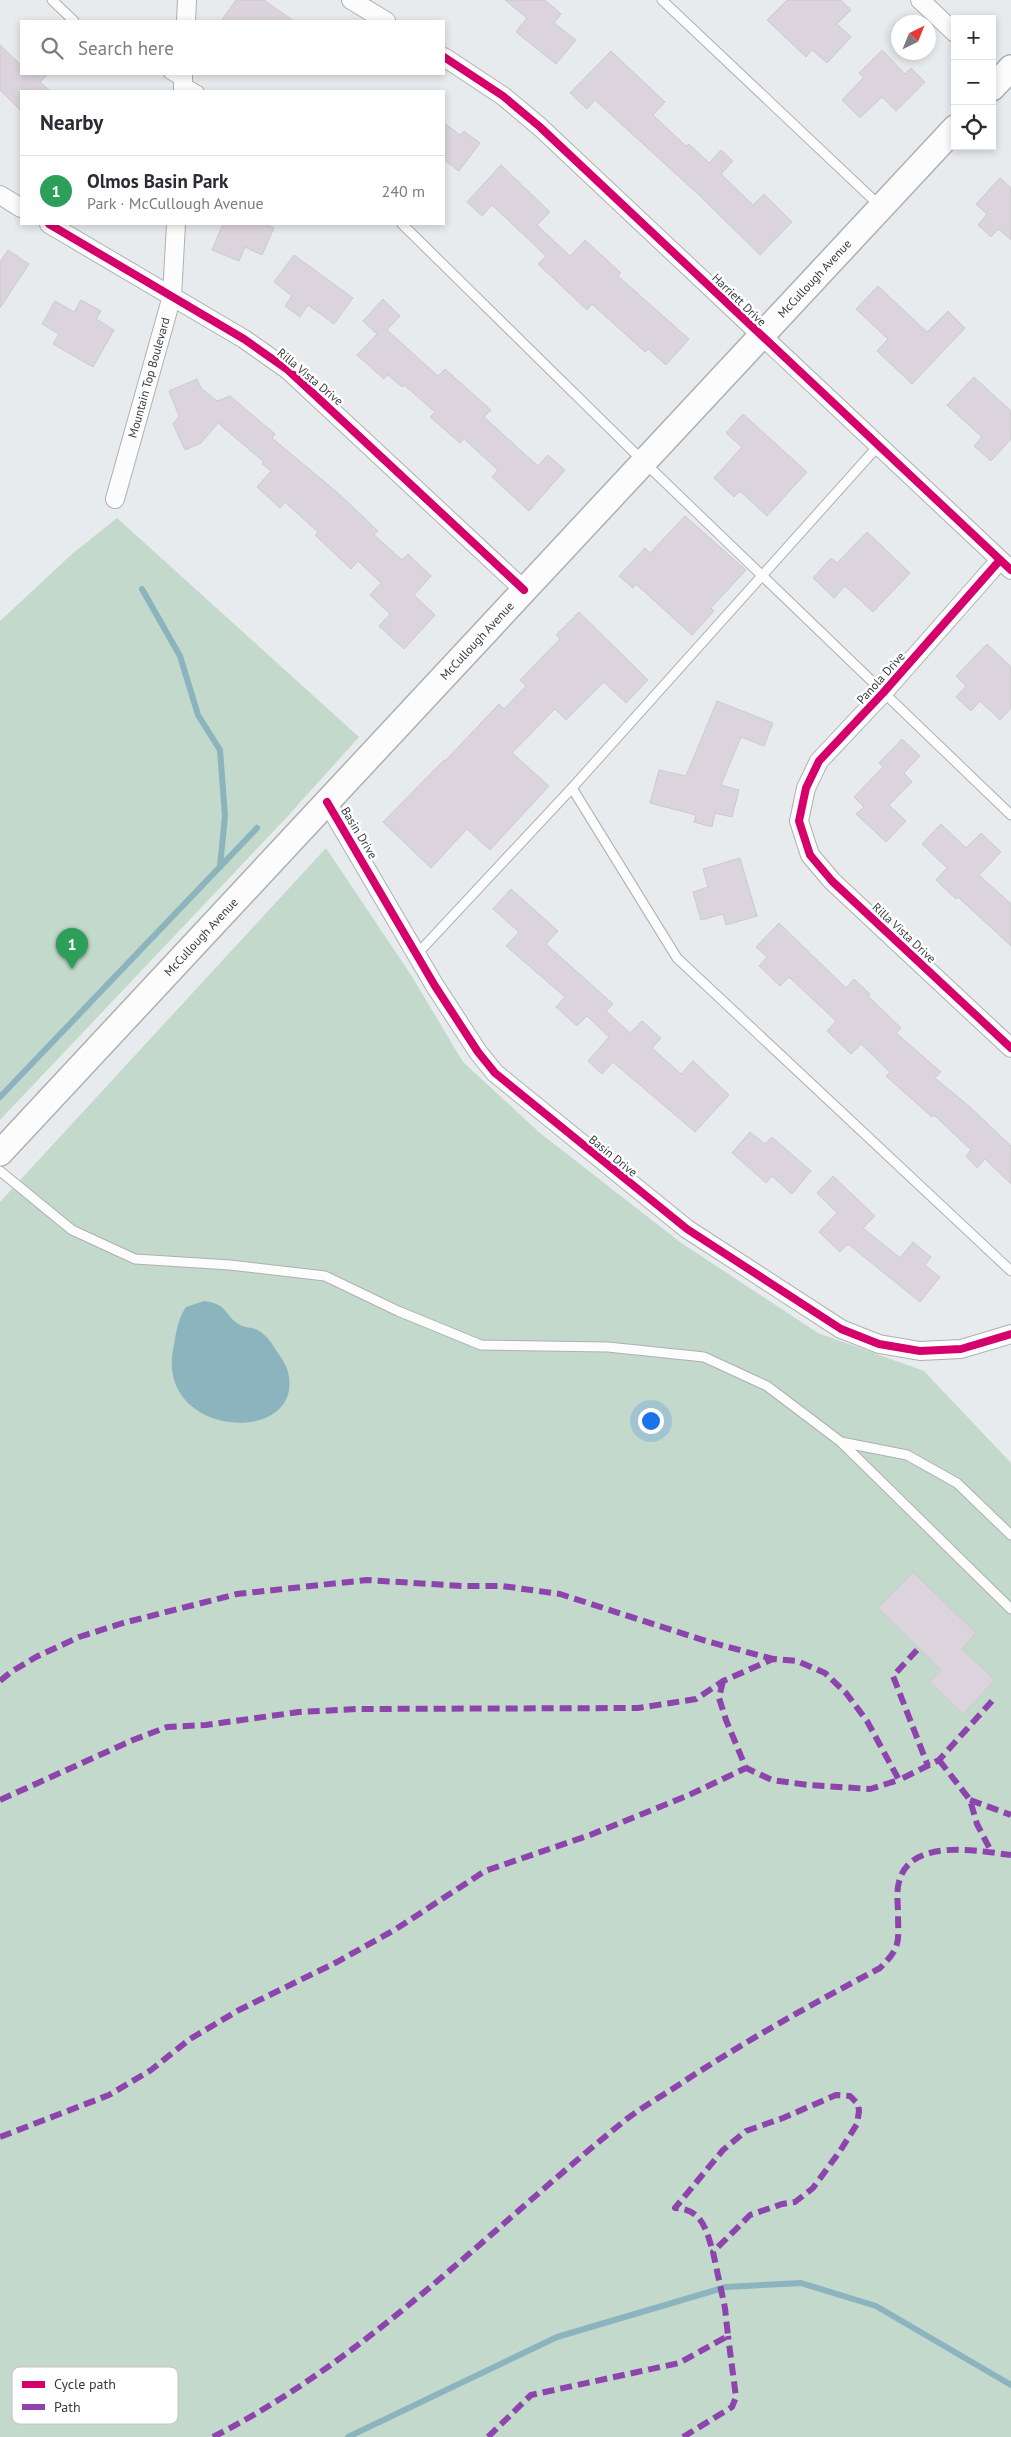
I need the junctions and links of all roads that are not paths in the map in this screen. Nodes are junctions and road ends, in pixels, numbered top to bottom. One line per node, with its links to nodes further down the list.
1 (52, 0): 6 (lane)
2 (187, 0): 7 (street)
3 (352, 0): 8 (street)
4 (662, 0): 16 (lane)
5 (920, 0): 9 (street)
6 (73, 20)
7 (186, 20)
8 (384, 20)
9 (951, 29)
10 (445, 58): 21 (street, Harriett Drive)
11 (180, 80): 12 (lane)
12 (197, 90)
13 (951, 132): 16 (main road, McCullough Avenue)
14 (0, 195): 15 (street)
15 (20, 207)
16 (881, 207): 21 (main road, McCullough Avenue)
17 (51, 225): 20 (street, Rilla Vista Drive)
18 (176, 225): 20 (street, Mountain Top Boulevard)
19 (403, 225): 23 (lane)
20 (172, 296): 24 (street, Mountain Top Boulevard); 27 (street, Rilla Vista Drive)
21 (761, 336): 22 (street, Harriett Drive); 23 (main road, McCullough Avenue)
22 (879, 445): 25 (street, Harriett Drive); 26 (lane)
23 (644, 462): 26 (lane); 27 (main road, McCullough Avenue)
24 (115, 499)
25 (1005, 565): 28 (street, Panola Drive)
26 (763, 574): 28 (lane); 29 (lane)
27 (524, 590): 30 (main road, McCullough Avenue)
28 (883, 694): 31 (lane); 32 (street, Panola Drive)
29 (572, 788): 33 (lane); 37 (lane)
30 (327, 802): 33 (street, Basin Drive); 35 (main road, McCullough Avenue)
31 (1011, 815)
32 (799, 821): 34 (street, Rilla Vista Drive)
33 (418, 953): 38 (street, Basin Drive)
34 (1011, 1048)
35 (0, 1153)
36 (0, 1171): 39 (lane)
37 (1011, 1271)
38 (1011, 1334)
39 (841, 1442): 40 (lane); 41 (lane)
40 (1011, 1535)
41 (1011, 1609)

